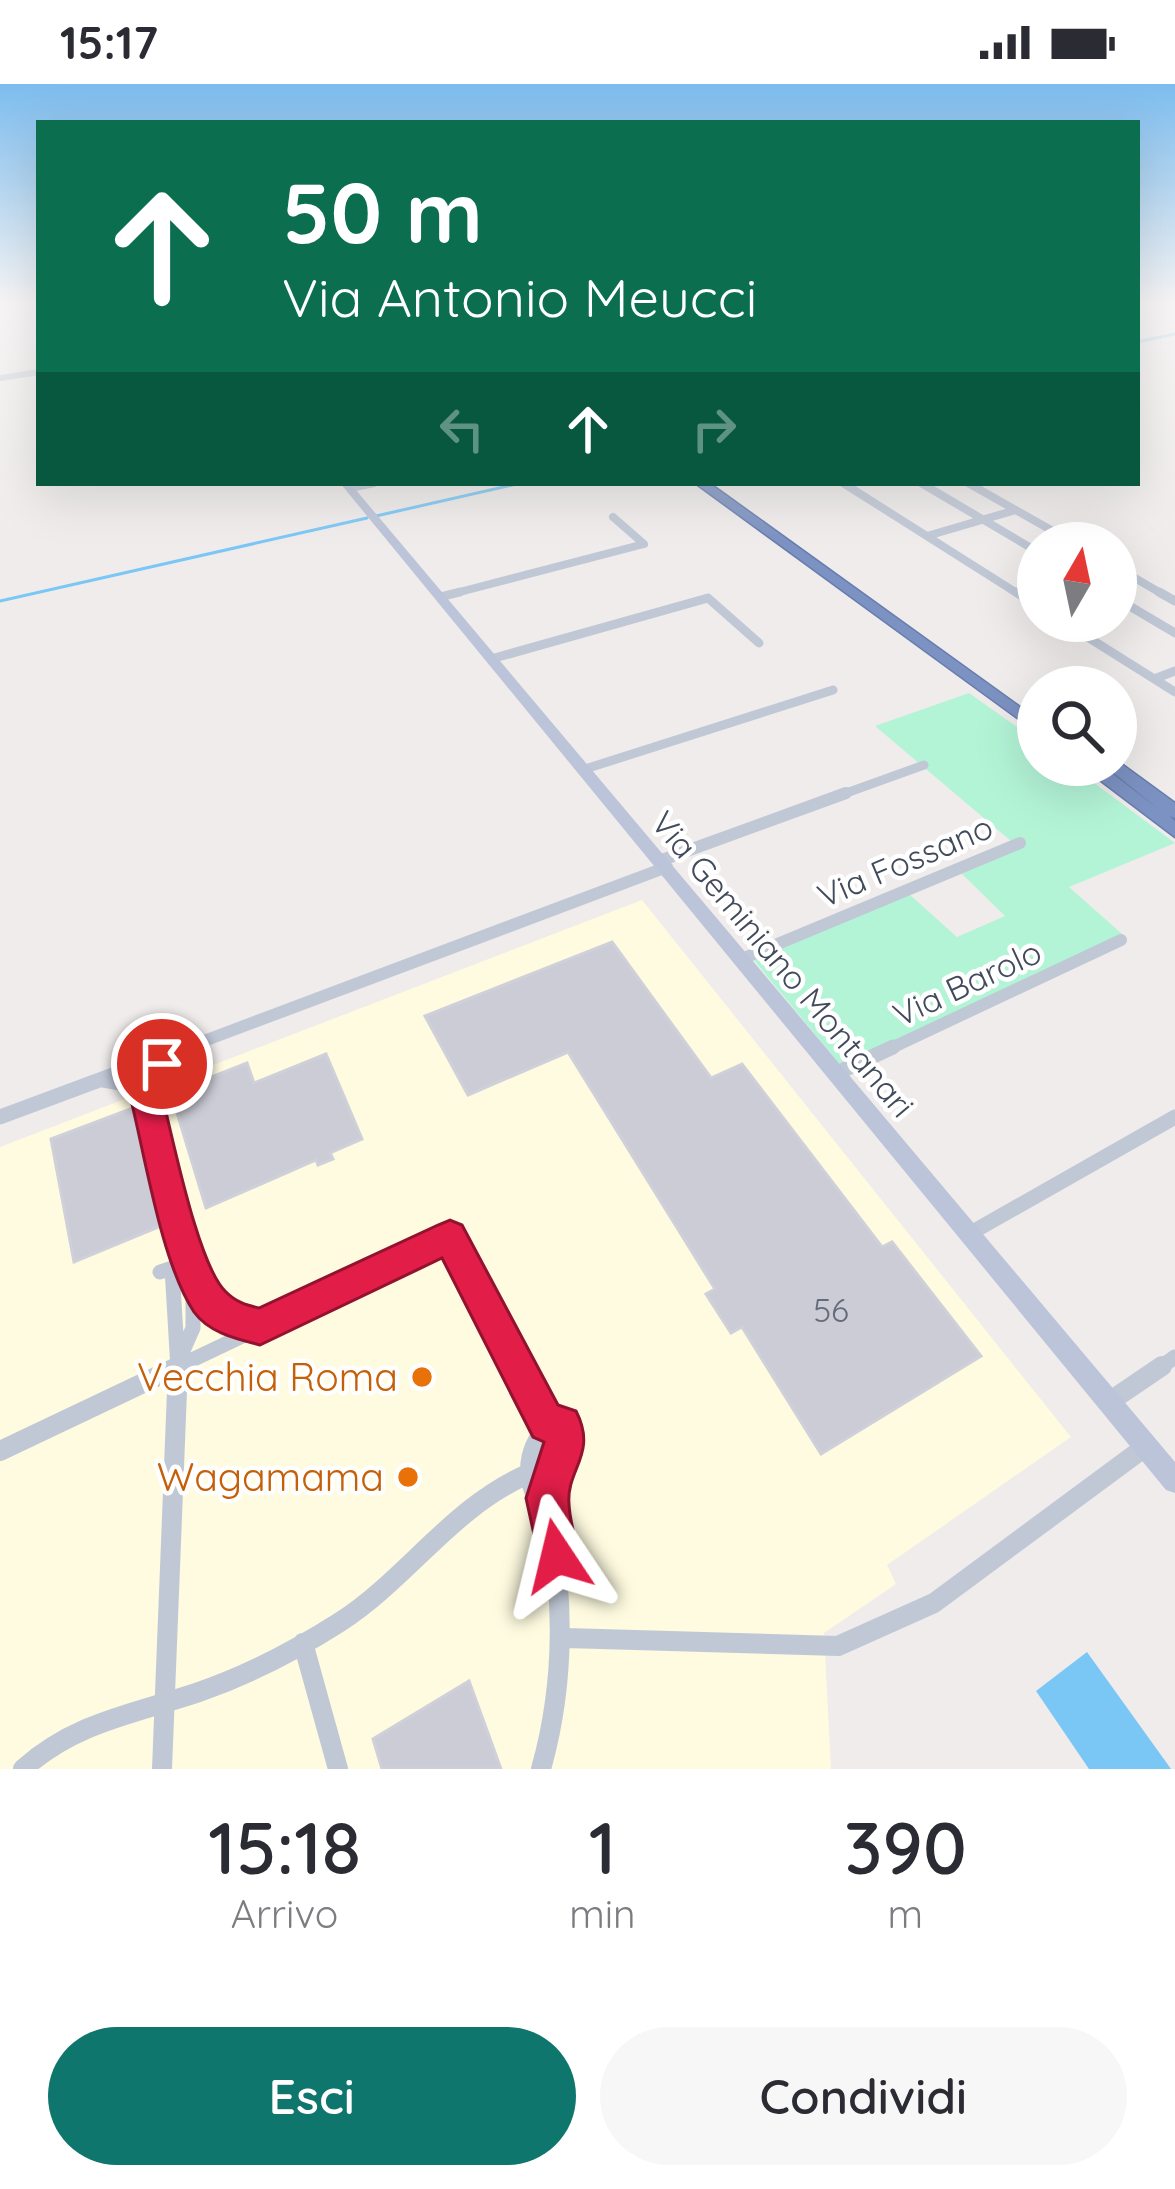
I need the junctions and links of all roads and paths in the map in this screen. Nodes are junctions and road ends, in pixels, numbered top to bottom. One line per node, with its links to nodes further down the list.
1 (348, 486): 15 (street, Via Geminiano Montanari)
2 (705, 486): 27 (highway)
3 (723, 486): 26 (highway)
4 (848, 486): 11 (street)
5 (925, 486): 9 (street)
6 (973, 486): 7 (street)
7 (1016, 510): 9 (street); 10 (street)
8 (613, 518): 15 (street)
9 (983, 520): 11 (street); 12 (street)
10 (1037, 522)
11 (927, 536): 14 (street)
12 (1017, 540)
13 (1137, 579): 16 (street)
14 (1017, 593)
15 (440, 597): 21 (street, Via Geminiano Montanari)
16 (1175, 601)
17 (1137, 610): 18 (street)
18 (1175, 633)
19 (1095, 642): 23 (street)
20 (759, 643): 21 (street)
21 (491, 659): 29 (street, Via Geminiano Montanari)
22 (1175, 671): 23 (street)
23 (1154, 679): 25 (street)
24 (833, 690): 29 (street)
25 (1175, 692)
26 (1017, 696)
27 (1017, 713)
28 (923, 765): 35 (street)
29 (582, 770): 35 (street, Via Geminiano Montanari)
30 (1137, 782): 32 (highway)
31 (1118, 786): 33 (highway)
32 (1175, 810)
33 (1175, 828)
34 (1020, 843): 37 (street, Via Fossano)
35 (664, 864): 37 (street, Via Geminiano Montanari); 38 (street)
36 (1121, 940): 39 (street, Via Barolo)
37 (744, 958): 39 (street, Via Geminiano Montanari)
38 (174, 1052): 40 (street); 41 (street)
39 (835, 1074): 44 (street, Via Geminiano Montanari)
40 (100, 1080): 41 (street); 42 (street)
41 (146, 1096): 46 (street)
42 (0, 1117)
43 (1175, 1117): 44 (street)
44 (968, 1235): 54 (street, Via Geminiano Montanari)
45 (160, 1272): 53 (street)
46 (194, 1274): 47 (street); 49 (street)
47 (222, 1314): 48 (street); 50 (street)
48 (260, 1327): 50 (street); 55 (street)
49 (193, 1328): 51 (street); 53 (street)
50 (228, 1342): 51 (street)
51 (208, 1352): 53 (street)
52 (1175, 1357): 54 (street)
53 (175, 1368): 57 (street); 63 (street)
54 (1108, 1402): 56 (street, Via Geminiano Montanari)
55 (547, 1424): 58 (street); 60 (street)
56 (1145, 1447): 59 (street, Via Geminiano Montanari); 61 (street)
57 (0, 1451)
58 (528, 1474): 60 (street); 62 (street)
59 (1175, 1481)
60 (547, 1498): 61 (street)
61 (566, 1637): 67 (street)
62 (303, 1643): 63 (street); 66 (street)
63 (165, 1703): 64 (street); 65 (street)
64 (23, 1769)
65 (162, 1769)
66 (338, 1769)
67 (541, 1769)

